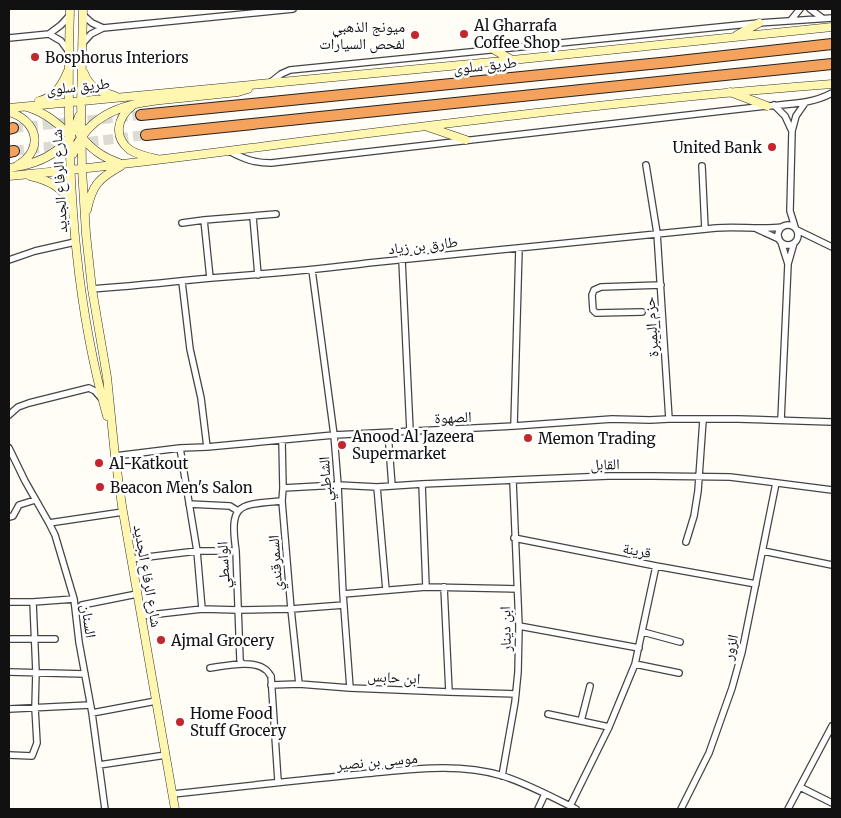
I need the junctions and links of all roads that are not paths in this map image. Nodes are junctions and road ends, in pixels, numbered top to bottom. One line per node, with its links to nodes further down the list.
1 (293, 9): 4 (street)
2 (800, 9): 9 (street)
3 (810, 9): 7 (street)
4 (265, 10): 12 (street)
5 (70, 12): 13 (street); 19 (main road)
6 (83, 12): 12 (street); 16 (main road)
7 (823, 18): 8 (street, طريق سلوى); 9 (street, طريق سلوى)
8 (832, 18)
9 (791, 20): 10 (street, طريق سلوى)
10 (759, 23): 14 (main road); 18 (street, طريق سلوى)
11 (832, 27): 14 (main road, طريق سلوى)
12 (103, 28): 16 (street)
13 (49, 34): 15 (street); 19 (street)
14 (734, 37): 20 (main road, طريق سلوى)
15 (9, 38)
16 (82, 44): 23 (main road)
17 (832, 44): 37 (highway, طريق سلوى)
18 (493, 49): 20 (main road); 24 (street, طريق سلوى)
19 (70, 53): 22 (main road)
20 (512, 60): 24 (main road, طريق سلوى)
21 (832, 64): 41 (highway)
22 (69, 68): 30 (main road); 33 (main road)
23 (82, 69): 28 (main road); 29 (main road)
24 (269, 83): 28 (main road, طريق سلوى); 32 (main road)
25 (832, 84): 26 (main road)
26 (729, 92): 34 (main road); 39 (main road)
27 (832, 93): 31 (street)
28 (118, 97): 29 (main road, طريق سلوى)
29 (81, 100): 30 (main road, طريق سلوى); 38 (main road); 42 (main road, شارع الرفاع الجديد)
30 (69, 102): 33 (main road, طريق سلوى); 38 (main road); 43 (main road, شارع الرفاع الجديد)
31 (806, 103): 34 (street); 40 (street)
32 (134, 105): 42 (main road); 47 (main road)
33 (23, 106): 35 (main road, طريق سلوى); 43 (main road)
34 (770, 106): 40 (street); 44 (street)
35 (9, 108)
36 (9, 112): 51 (main road)
37 (141, 115)
38 (76, 127): 42 (main road); 43 (main road)
39 (426, 127): 44 (main road); 46 (main road)
40 (792, 131): 56 (street)
41 (146, 135)
42 (82, 136): 45 (main road); 48 (main road); 52 (main road, شارع الرفاع الجديد)
43 (70, 137): 45 (main road); 51 (main road); 53 (main road, شارع الرفاع الجديد)
44 (466, 140): 46 (street)
45 (76, 144): 52 (main road); 53 (main road)
46 (229, 151): 47 (main road)
47 (162, 160): 48 (main road)
48 (126, 164): 52 (main road); 62 (main road)
49 (646, 164): 67 (street, حزم البمبرة)
50 (702, 166): 65 (street)
51 (12, 168)
52 (82, 169): 53 (main road); 62 (main road, شارع الرفاع الجديد)
53 (71, 170): 54 (main road); 57 (main road, شارع الرفاع الجديد)
54 (21, 175): 55 (main road); 57 (main road)
55 (9, 176)
56 (790, 211): 63 (street); 66 (street)
57 (74, 212): 70 (main road, شارع الرفاع الجديد)
58 (276, 214): 59 (street)
59 (253, 217): 60 (street); 78 (street)
60 (204, 220): 61 (street); 79 (street)
61 (182, 223)
62 (85, 224): 82 (main road, شارع الرفاع الجديد)
63 (782, 226): 64 (street, طارق بن زياد); 66 (street); 69 (street)
64 (755, 228): 65 (street, طارق بن زياد); 69 (street, طارق بن زياد)
65 (705, 229): 67 (street, طارق بن زياد)
66 (796, 229): 68 (street); 71 (street)
67 (657, 233): 73 (street, طارق بن زياد); 81 (street, حزم البمبرة)
68 (815, 239): 71 (street); 72 (street)
69 (780, 240): 71 (street); 76 (street)
70 (75, 242): 74 (street); 84 (main road, شارع الرفاع الجديد)
71 (794, 242): 76 (street)
72 (832, 247)
73 (519, 248): 75 (street, طارق بن زياد); 92 (street)
74 (9, 260)
75 (402, 260): 77 (street, طارق بن زياد); 93 (street)
76 (788, 264): 90 (street)
77 (312, 270): 78 (street, طارق بن زياد); 96 (street, الشاطبي)
78 (258, 275): 79 (street, طارق بن زياد)
79 (210, 278): 80 (street, طارق بن زياد)
80 (182, 282): 82 (street, طارق بن زياد); 98 (street)
81 (661, 285): 83 (street); 88 (street, حزم البمبرة)
82 (92, 289): 95 (main road, شارع الرفاع الجديد)
83 (642, 312)
84 (97, 375): 85 (street); 86 (main road, شارع الرفاع الجديد)
85 (90, 388): 86 (street); 87 (street)
86 (103, 400): 95 (main road, شارع الرفاع الجديد)
87 (9, 414)
88 (669, 419): 89 (street, الصهوة); 92 (street, الصهوة)
89 (703, 420): 90 (street, الصهوة); 102 (street)
90 (781, 420): 91 (street, الصهوة)
91 (832, 422)
92 (514, 426): 93 (street, الصهوة)
93 (410, 431): 94 (street, الصهوة)
94 (388, 433): 96 (street, الصهوة); 107 (street)
95 (113, 435): 101 (main road, شارع الرفاع الجديد)
96 (334, 435): 97 (street, الصهوة); 106 (street, الشاطبي)
97 (282, 440): 98 (street, الصهوة); 109 (street, السمرقندي)
98 (207, 447): 100 (street, الصهوة)
99 (9, 448): 111 (street, السنان)
100 (180, 448): 101 (street, الصهوة); 113 (street)
101 (115, 456): 115 (main road, شارع الرفاع الجديد)
102 (699, 476): 103 (street, القابل); 104 (street, القابل); 119 (street)
103 (512, 480): 105 (street, القابل); 118 (street, ابن دينار)
104 (776, 482): 110 (street, القابل); 122 (street, الزور)
105 (422, 484): 107 (street, القابل); 127 (street)
106 (338, 486): 108 (street, القابل); 109 (street, القابل); 132 (street, الشاطبي)
107 (392, 486): 108 (street, القابل)
108 (377, 487): 130 (street)
109 (283, 488): 112 (street, السمرقندي)
110 (832, 490)
111 (35, 500): 116 (street); 117 (street, السنان)
112 (282, 501): 114 (street); 139 (street, السمرقندي)
113 (189, 504): 114 (street); 120 (street)
114 (238, 511): 121 (street, الواسطي)
115 (123, 512): 117 (street); 123 (main road, شارع الرفاع الجديد)
116 (9, 517)
117 (49, 523): 133 (street, السنان)
118 (514, 538): 125 (street, قرينة); 129 (street, ابن دينار)
119 (686, 542)
120 (197, 551): 121 (street); 123 (street); 138 (street)
121 (236, 551): 140 (street, الواسطي)
122 (763, 551): 124 (street); 126 (street, الزور)
123 (131, 559): 131 (main road, شارع الرفاع الجديد)
124 (832, 565)
125 (656, 566): 126 (street, قرينة); 143 (street)
126 (756, 584): 184 (street, الزور)
127 (426, 587): 128 (street); 130 (street)
128 (444, 587): 129 (street); 160 (street)
129 (517, 589): 142 (street, ابن دينار)
130 (386, 590): 132 (street)
131 (137, 594): 136 (street); 141 (main road, شارع الرفاع الجديد)
132 (343, 594): 137 (street, الشاطبي)
133 (74, 599): 135 (street); 155 (street, السنان)
134 (9, 602): 135 (street)
135 (34, 602): 145 (street)
136 (82, 605)
137 (344, 605): 139 (street); 159 (street, الشاطبي)
138 (202, 609): 140 (street); 141 (street)
139 (291, 609): 140 (street); 156 (street, السمرقندي)
140 (238, 610): 149 (street, الواسطي)
141 (141, 616): 162 (main road, شارع الرفاع الجديد)
142 (519, 626): 148 (street); 161 (street, ابن دينار)
143 (643, 632): 147 (street); 148 (street)
144 (9, 639): 145 (street)
145 (34, 639): 146 (street); 153 (street)
146 (55, 639)
147 (680, 642)
148 (639, 648): 150 (street)
149 (242, 664): 151 (street); 157 (street)
150 (635, 664): 154 (street); 170 (street)
151 (210, 668)
152 (9, 672): 153 (street)
153 (36, 672): 155 (street); 164 (street)
154 (680, 673)
155 (85, 674): 163 (street, السنان)
156 (299, 684): 157 (street, ابن حابس); 159 (street, ابن حابس)
157 (270, 685): 175 (street)
158 (590, 686): 168 (street)
159 (350, 688): 160 (street, ابن حابس)
160 (449, 692): 161 (street, ابن حابس)
161 (516, 694): 174 (street, ابن دينار)
162 (156, 701): 166 (street); 172 (main road, شارع الرفاع الجديد)
163 (90, 705): 164 (street); 166 (street, السنان)
164 (34, 708): 165 (street); 171 (street)
165 (9, 709)
166 (92, 713): 173 (street, السنان)
167 (548, 714): 168 (street)
168 (581, 721): 170 (street)
169 (832, 726): 176 (street)
170 (609, 727): 180 (street)
171 (9, 755)
172 (166, 755): 173 (street); 177 (main road, شارع الرفاع الجديد)
173 (99, 765): 181 (street, السنان)
174 (502, 776): 175 (street, موسى بن نصير); 178 (street, موسى بن نصير)
175 (278, 782): 177 (street, موسى بن نصير)
176 (800, 787): 179 (street); 185 (street)
177 (173, 794): 182 (main road, شارع الرفاع الجديد)
178 (545, 794): 180 (street, موسى بن نصير); 183 (street)
179 (832, 803)
180 (573, 808)
181 (104, 809)
182 (175, 809)
183 (538, 809)
184 (681, 809)
185 (788, 809)

